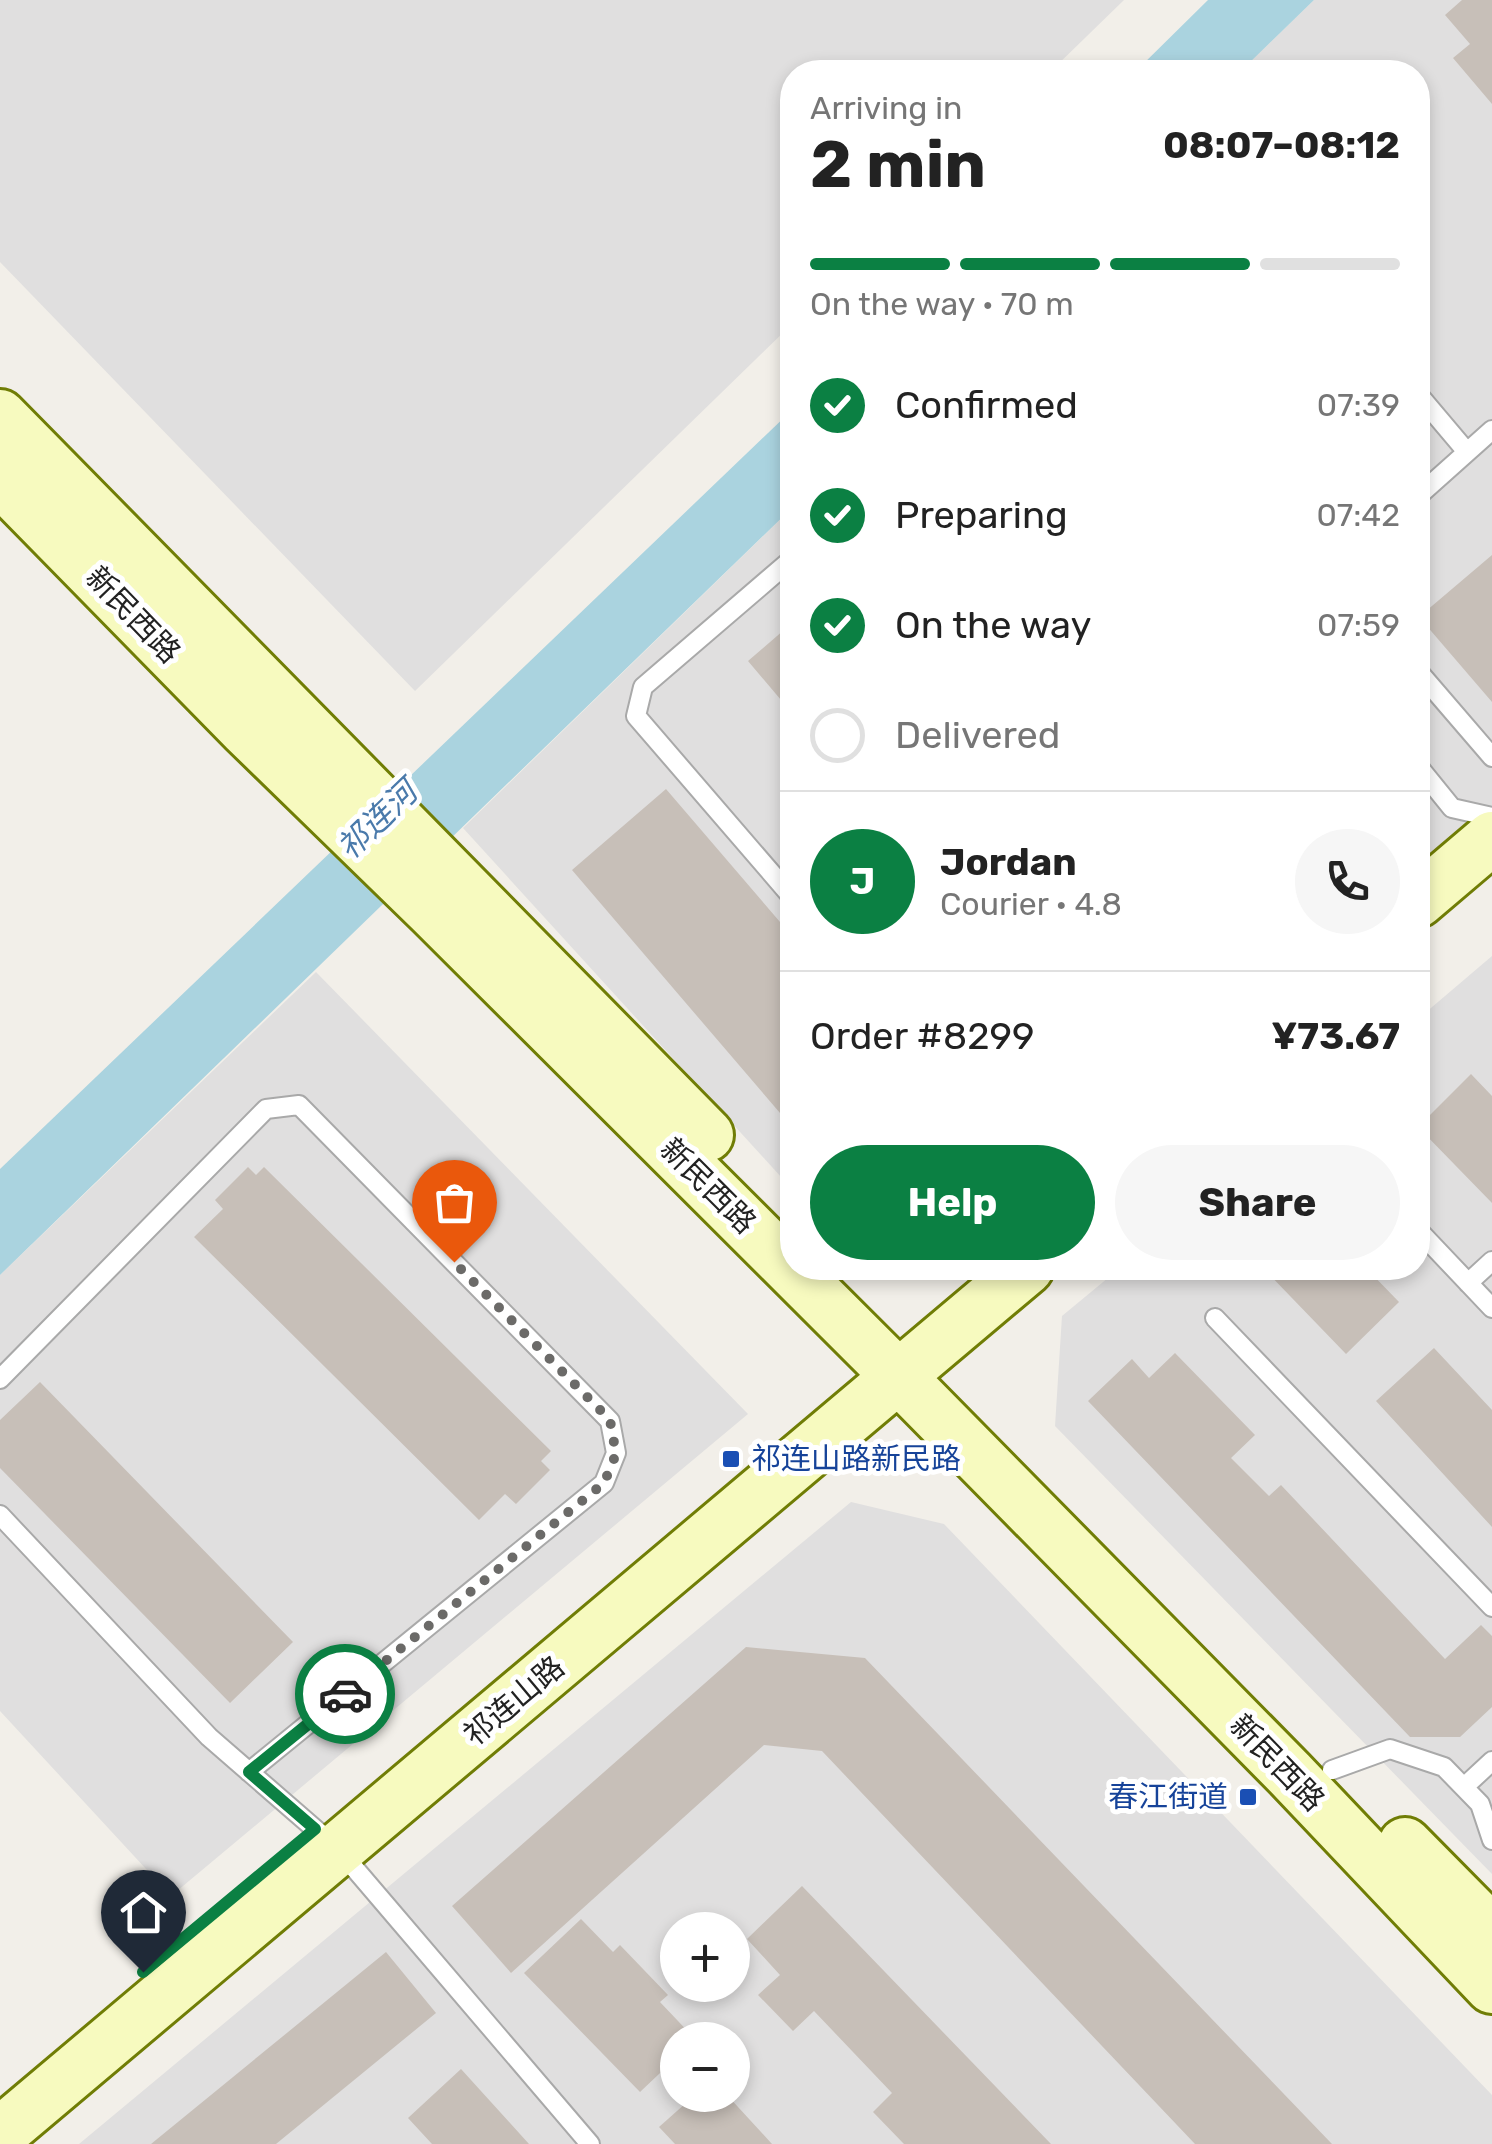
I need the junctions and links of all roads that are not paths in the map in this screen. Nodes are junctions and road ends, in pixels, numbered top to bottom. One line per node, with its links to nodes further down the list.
1 (1430, 408): 4 (lane)
2 (0, 416): 11 (street, 新民西路)
3 (1492, 430): 4 (lane)
4 (1467, 452): 6 (lane)
5 (0, 479): 11 (street, 新民西路)
6 (1430, 485)
7 (780, 569): 15 (lane)
8 (1430, 685): 9 (lane)
9 (1492, 757)
10 (1430, 781): 12 (lane)
11 (334, 787): 17 (street, 新民西路)
12 (1492, 817)
13 (1492, 838): 16 (street)
14 (1492, 876): 18 (street)
15 (780, 883)
16 (1430, 891)
17 (446, 897): 19 (street, 新民西路); 20 (street, 新民西路)
18 (1430, 928)
19 (780, 1210)
20 (780, 1233)
21 (1430, 1243): 27 (lane)
22 (1492, 1262): 27 (lane)
23 (826, 1280): 30 (street, 新民西路)
24 (847, 1280): 30 (street, 新民西路)
25 (975, 1280): 30 (street, 祁连山路)
26 (1009, 1280): 30 (street, 祁连山路)
27 (1468, 1283): 28 (lane)
28 (1492, 1308)
29 (1215, 1318): 33 (lane)
30 (902, 1356): 35 (street, 新民西路); 38 (street, 祁连山路); 41 (street, 新民西路)
31 (0, 1379): 36 (lane)
32 (0, 1515): 36 (lane)
33 (1492, 1606)
34 (1492, 1761): 37 (lane)
35 (1332, 1770): 37 (lane); 40 (street, 新民西路)
36 (249, 1772): 38 (lane)
37 (1464, 1787): 39 (lane)
38 (327, 1839): 42 (street, 祁连山路); 43 (street, 祁连山路); 44 (lane)
39 (1492, 1840)
40 (1488, 1920)
41 (1492, 1987)
42 (0, 2092)
43 (0, 2134)
44 (590, 2144)

